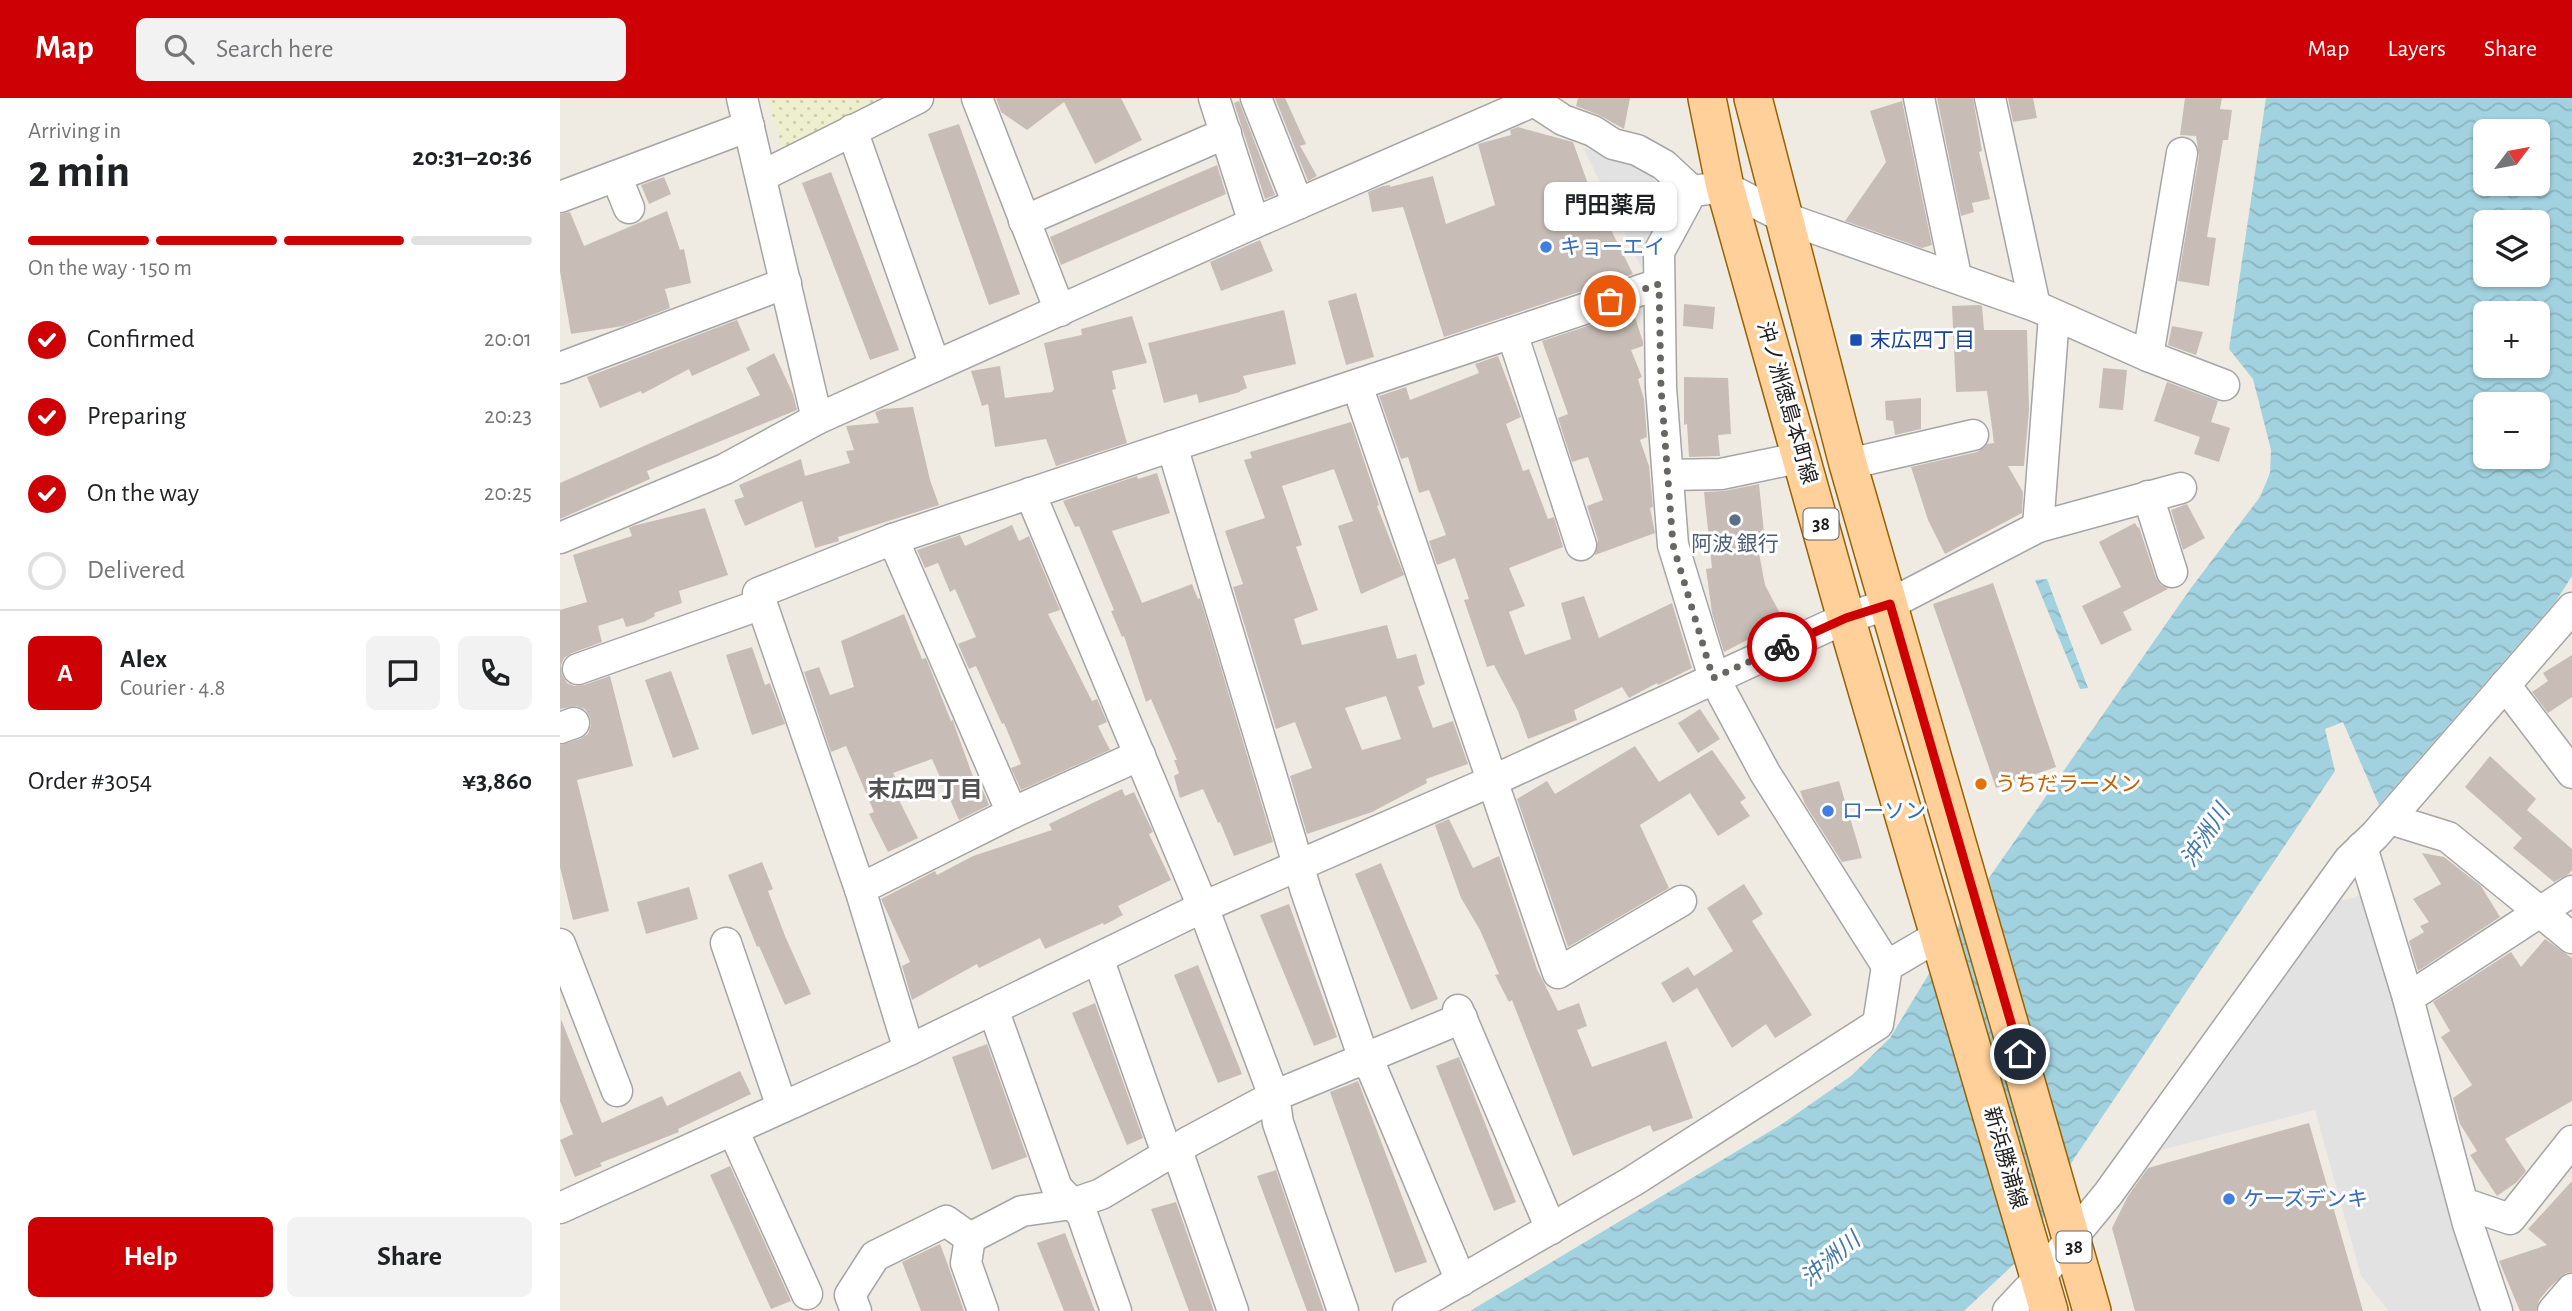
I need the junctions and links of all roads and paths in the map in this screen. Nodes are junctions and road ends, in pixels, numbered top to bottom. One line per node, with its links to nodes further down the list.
1 (918, 98): 11 (street)
2 (978, 98): 21 (street)
3 (1214, 98): 12 (street)
4 (1256, 98): 18 (street)
5 (1707, 98): 16 (main road, 沖ノ洲徳島本町線 / 38)
6 (1753, 98): 20 (main road, 沖ノ洲徳島本町線 / 38)
7 (1919, 98): 23 (street)
8 (1990, 98): 27 (street)
9 (1533, 100): 16 (street); 18 (street)
10 (746, 112): 14 (street); 15 (street)
11 (852, 131): 15 (street); 30 (street)
12 (1226, 133): 21 (street); 22 (street)
13 (2182, 153): 29 (street)
14 (616, 176): 17 (street); 19 (street)
15 (762, 176): 24 (street)
16 (1709, 189): 20 (street); 25 (street); 37 (main road, 沖ノ洲徳島本町線 / 38)
17 (560, 197)
18 (1298, 204): 22 (street)
19 (629, 208)
20 (1784, 218): 23 (street); 38 (main road, 沖ノ洲徳島本町線 / 38)
21 (1024, 220): 26 (street)
22 (1254, 223): 26 (street)
23 (1956, 276): 27 (street)
24 (786, 283): 31 (street); 34 (street)
25 (1659, 284): 28 (street); 39 (street)
26 (1060, 311): 30 (street)
27 (2045, 311): 29 (street); 43 (street)
28 (1512, 333): 32 (street); 46 (street)
29 (2148, 356): 33 (street)
30 (935, 366): 34 (street)
31 (560, 368)
32 (1357, 385): 36 (street); 57 (street)
33 (2224, 385)
34 (817, 419): 44 (street)
35 (1973, 435): 38 (street)
36 (1172, 446): 41 (street); 61 (street)
37 (1803, 457): 39 (street); 51 (main road, 沖ノ洲徳島本町線 / 38)
38 (1848, 464): 49 (main road, 沖ノ洲徳島本町線 / 38)
39 (1668, 475): 53 (street)
40 (2181, 488): 42 (street)
41 (1030, 493): 45 (street); 55 (street)
42 (2148, 496): 43 (street); 47 (street)
43 (2038, 527): 49 (street)
44 (560, 538)
45 (893, 539): 48 (street); 58 (street)
46 (1581, 545)
47 (2172, 572)
48 (762, 604): 52 (street); 62 (street)
49 (1890, 604): 51 (street); 64 (main road, 沖ノ洲徳島本町線 / 38)
50 (2572, 608): 54 (street)
51 (1846, 618): 53 (street); 69 (main road, 沖ノ洲徳島本町線 / 38)
52 (578, 668)
53 (1713, 678): 57 (street); 73 (street)
54 (2505, 685): 56 (street); 59 (street)
55 (1140, 755): 58 (street); 66 (street)
56 (2572, 774)
57 (1492, 780): 61 (street); 65 (street)
58 (1012, 813): 62 (street)
59 (2390, 819): 60 (street); 67 (street)
60 (2355, 853): 74 (street); 88 (street)
61 (1298, 866): 66 (street); 77 (street)
62 (860, 889): 76 (street)
63 (2572, 891): 67 (street)
64 (1975, 898): 88 (main road, 新浜勝浦線 / 38)
65 (1681, 901)
66 (1203, 907): 72 (street); 79 (street)
67 (2540, 912): 68 (street); 74 (street)
68 (2572, 938)
69 (1941, 942): 73 (street); 90 (main road, 新浜勝浦線 / 38)
70 (726, 943): 80 (street)
71 (560, 944): 78 (street)
72 (1098, 958): 75 (street); 83 (street)
73 (1887, 966): 87 (street)
74 (2408, 998): 85 (street)
75 (993, 1009): 76 (street); 86 (street)
76 (909, 1050): 80 (street)
77 (1364, 1059): 79 (street); 87 (street); 91 (street)
78 (617, 1091)
79 (1273, 1096): 83 (street); 98 (street)
80 (782, 1107): 81 (street)
81 (733, 1130): 84 (street); 93 (street)
82 (2571, 1144): 85 (street)
83 (1172, 1152): 86 (street); 97 (street)
84 (563, 1197)
85 (2463, 1203): 102 (street)
86 (1072, 1204): 89 (street); 96 (street)
87 (1551, 1229): 91 (street)
88 (2071, 1237): 90 (street); 101 (main road, 38)
89 (970, 1238): 94 (street); 95 (street)
90 (2040, 1279): 100 (street)
91 (1461, 1281): 99 (street)
92 (2572, 1289): 103 (street)
93 (807, 1294)
94 (856, 1311)
95 (983, 1311)
96 (1116, 1311)
97 (1233, 1311)
98 (1343, 1311)
99 (1408, 1311)
100 (2008, 1311)
101 (2092, 1311)
102 (2497, 1311)
103 (2553, 1311)

